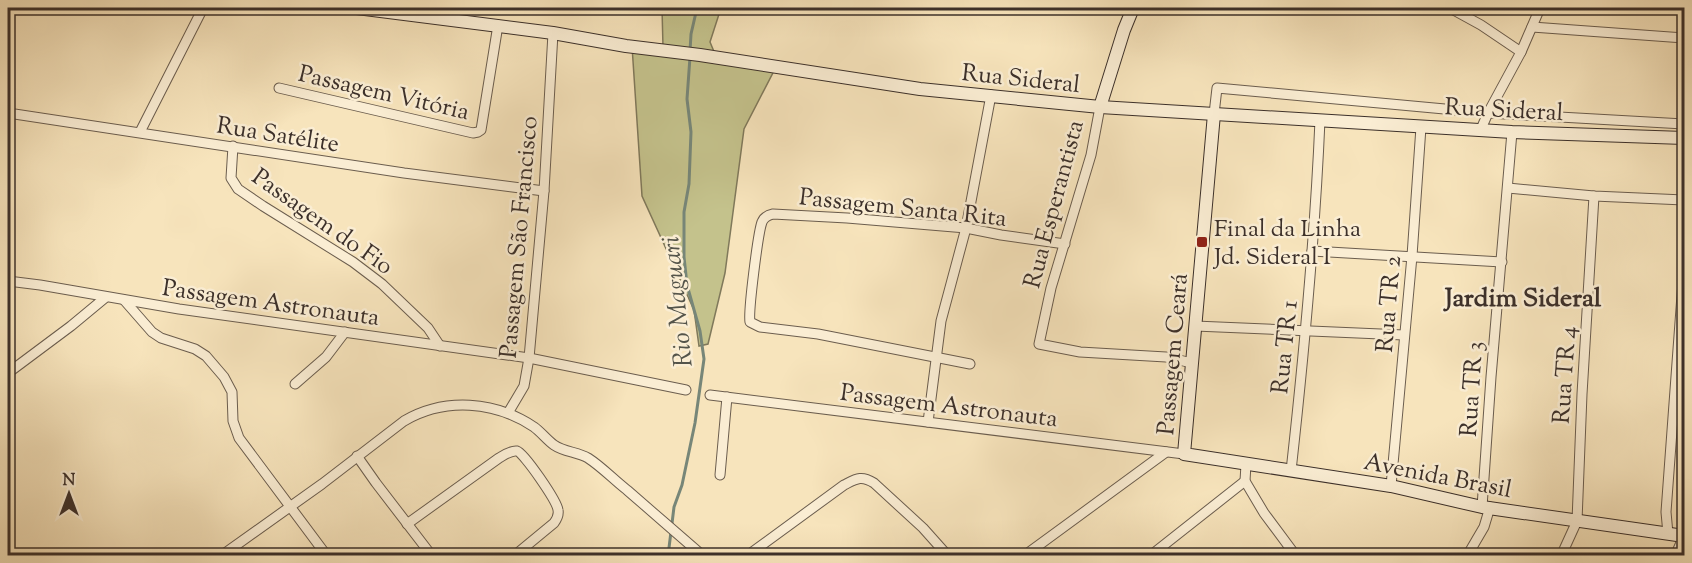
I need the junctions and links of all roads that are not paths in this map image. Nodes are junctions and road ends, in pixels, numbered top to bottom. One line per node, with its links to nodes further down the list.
1 (203, 8): 21 (street)
2 (357, 8): 6 (main road, Rua Sideral)
3 (1133, 8): 13 (main road, Rua Esperantista)
4 (1450, 8): 10 (street)
5 (1540, 8): 7 (street)
6 (498, 26): 8 (main road, Rua Sideral); 11 (street, Passagem Vitória)
7 (1532, 27): 9 (street); 10 (street)
8 (553, 33): 12 (main road, Rua Sideral); 26 (street, Passagem São Francisco)
9 (1684, 38)
10 (1521, 52): 15 (street)
11 (279, 88)
12 (991, 95): 13 (main road, Rua Sideral); 29 (street)
13 (1100, 107): 16 (main road, Rua Sideral); 30 (street, Rua Esperantista)
14 (8, 113): 21 (street, Rua Satélite)
15 (1488, 113): 16 (street); 18 (street); 20 (street)
16 (1214, 114): 17 (main road, Rua Sideral); 38 (main road, Passagem Ceará)
17 (1320, 120): 19 (main road, Rua Sideral); 31 (street, Rua TR 1)
18 (1684, 124)
19 (1421, 127): 20 (main road, Rua Sideral); 32 (street, Rua TR 2)
20 (1481, 129): 22 (main road, Rua Sideral)
21 (140, 132): 24 (street, Rua Satélite)
22 (1512, 132): 23 (main road, Rua Sideral); 25 (street, Rua TR 3)
23 (1684, 138)
24 (233, 146): 26 (street, Rua Satélite); 42 (street, Passagem do Fio)
25 (1508, 188): 27 (street); 33 (street, Rua TR 3)
26 (544, 192): 44 (street, Passagem São Francisco)
27 (1594, 196): 28 (street); 64 (street, Rua TR 4)
28 (1684, 200)
29 (966, 228): 30 (street, Passagem Santa Rita); 43 (street); 43 (street, Passagem Santa Rita)
30 (1065, 244): 45 (street, Rua Esperantista)
31 (1312, 251): 32 (street); 39 (street, Rua TR 1)
32 (1412, 256): 33 (street); 41 (street, Rua TR 2)
33 (1502, 262): 63 (street, Rua TR 3)
34 (1684, 268): 66 (street)
35 (8, 281): 36 (street, Passagem Astronauta)
36 (106, 297): 37 (street, Passagem Astronauta); 47 (street)
37 (124, 300): 40 (street, Passagem Astronauta); 62 (street)
38 (1195, 326): 39 (street); 45 (main road, Passagem Ceará)
39 (1306, 331): 41 (street); 58 (street, Rua TR 1)
40 (345, 332): 42 (street, Passagem Astronauta); 48 (street)
41 (1404, 335): 61 (street, Rua TR 2)
42 (440, 346): 44 (street, Passagem Astronauta)
43 (936, 357): 46 (street); 53 (street)
44 (529, 358): 49 (street, Passagem Astronauta); 52 (street, Passagem São Francisco)
45 (1192, 363): 55 (main road, Passagem Ceará)
46 (970, 364)
47 (8, 373)
48 (295, 384)
49 (686, 390)
50 (710, 395): 51 (street, Passagem Astronauta)
51 (727, 397): 53 (street, Passagem Astronauta); 59 (street)
52 (508, 413): 56 (street); 72 (street)
53 (928, 422): 54 (street, Passagem Astronauta)
54 (1166, 452): 55 (street, Passagem Astronauta); 75 (street)
55 (1184, 454): 57 (main road, Avenida Brasil)
56 (357, 456): 62 (street); 65 (street)
57 (1246, 464): 58 (main road, Avenida Brasil); 60 (street)
58 (1291, 471): 61 (main road, Avenida Brasil)
59 (720, 476)
60 (1245, 481): 76 (street); 77 (street)
61 (1391, 486): 63 (main road, Avenida Brasil)
62 (290, 506): 68 (street); 69 (street)
63 (1486, 507): 64 (main road, Avenida Brasil); 78 (street, Rua TR 3)
64 (1577, 520): 66 (main road, Avenida Brasil); 79 (street)
65 (407, 524): 70 (street); 71 (street)
66 (1668, 534): 67 (main road, Avenida Brasil)
67 (1684, 536): 80 (street)
68 (221, 555)
69 (327, 555)
70 (432, 555)
71 (514, 555)
72 (703, 555)
73 (747, 555): 74 (street)
74 (948, 555)
75 (1024, 555)
76 (1150, 555)
77 (1296, 555)
78 (1467, 555)
79 (1561, 555)
80 (1675, 555)

